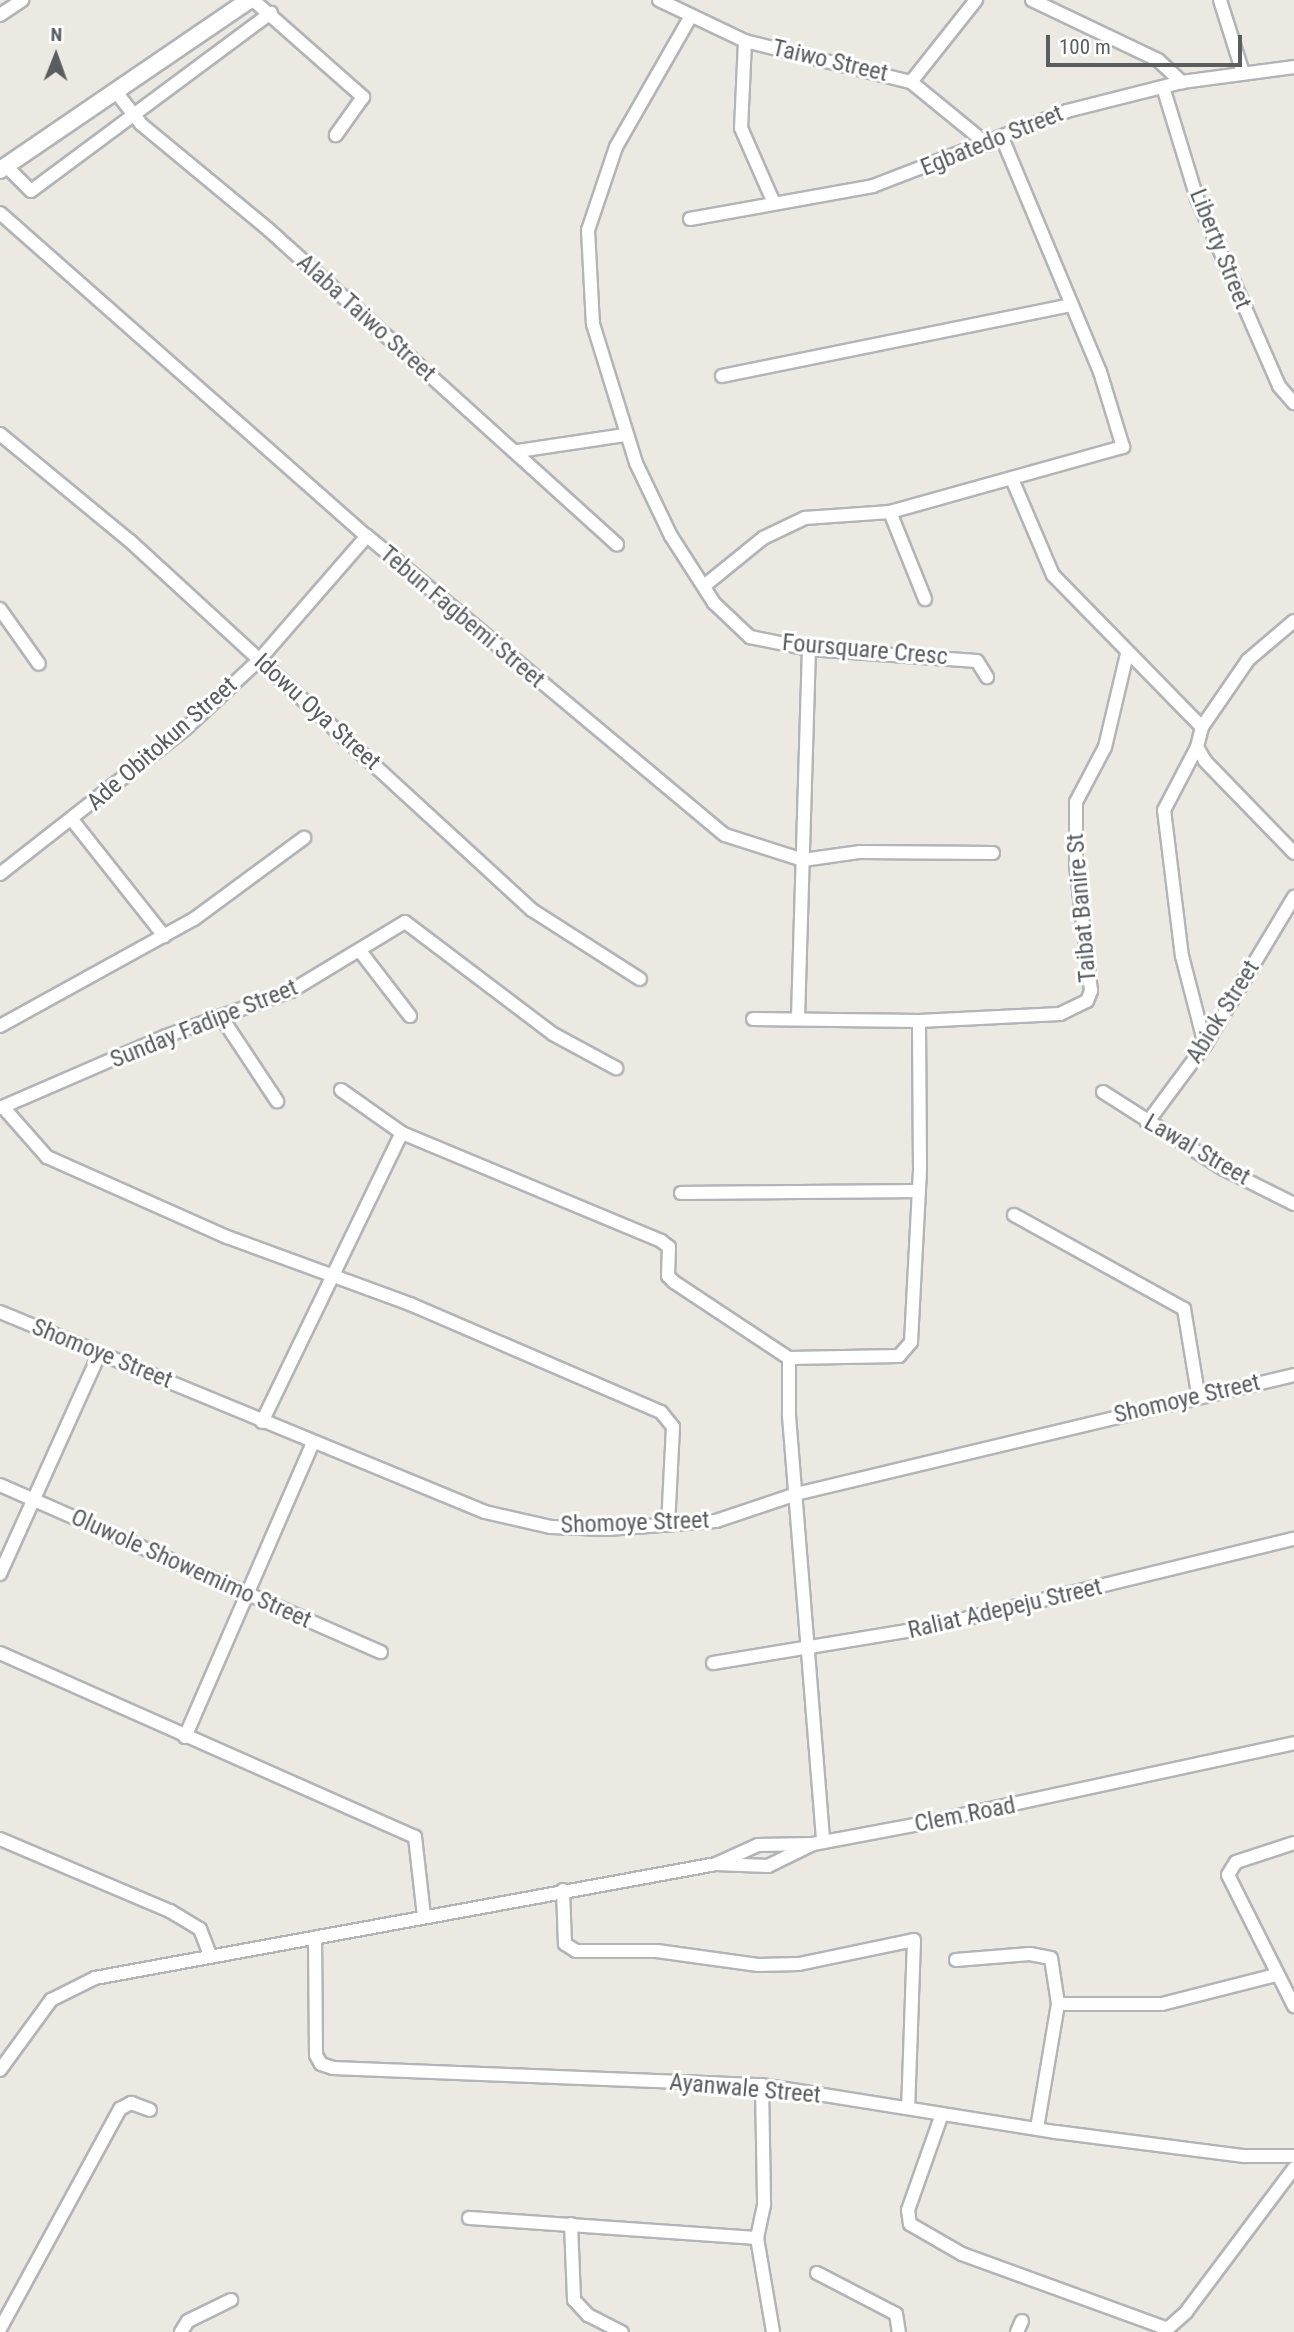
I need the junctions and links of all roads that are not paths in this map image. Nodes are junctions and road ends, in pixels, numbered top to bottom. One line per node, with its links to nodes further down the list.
1 (22, 0): 8 (street)
2 (251, 0): 7 (street); 16 (street)
3 (659, 0): 9 (street, Taiwo Street)
4 (976, 0): 13 (street)
5 (1032, 0): 14 (street)
6 (1220, 0): 12 (street)
7 (271, 13): 17 (street); 18 (street)
8 (0, 15)
9 (691, 16): 10 (street, Taiwo Street); 29 (street, Foursquare Cresc)
10 (745, 41): 13 (street, Taiwo Street); 22 (street)
11 (1294, 67): 12 (street, Egbatedo Street)
12 (1243, 73): 14 (street, Egbatedo Street)
13 (911, 82): 20 (street, Taiwo Street)
14 (1182, 82): 15 (street, Egbatedo Street)
15 (1163, 87): 19 (street, Egbatedo Street); 27 (street, Liberty Street)
16 (116, 92): 17 (street, Alaba Taiwo Street); 21 (street)
17 (134, 116): 21 (street); 30 (street, Alaba Taiwo Street)
18 (336, 135)
19 (1002, 138): 20 (street, Egbatedo Street); 25 (street)
20 (988, 145): 22 (street, Egbatedo Street)
21 (3, 168)
22 (774, 203): 24 (street, Egbatedo Street)
23 (0, 213): 33 (street, Tebun Fagbemi Street)
24 (690, 219)
25 (1071, 304): 26 (street); 31 (street)
26 (722, 376)
27 (1294, 403)
28 (0, 435): 41 (street, Idowu Oya Street)
29 (625, 435): 30 (street); 35 (street, Foursquare Cresc)
30 (518, 451): 34 (street, Alaba Taiwo Street)
31 (1012, 479): 32 (street); 40 (street)
32 (890, 512): 35 (street); 36 (street)
33 (367, 536): 41 (street, Ade Obitokun Street); 50 (street, Tebun Fagbemi Street)
34 (617, 544)
35 (704, 586): 39 (street, Foursquare Cresc)
36 (925, 599)
37 (0, 609): 42 (street)
38 (1294, 621): 44 (street)
39 (809, 649): 43 (street, Foursquare Cresc); 50 (street)
40 (1127, 654): 44 (street); 60 (street, Taibat Banire St)
41 (260, 659): 46 (street, Ade Obitokun Street); 55 (street, Idowu Oya Street)
42 (39, 664)
43 (987, 677)
44 (1202, 727): 45 (street)
45 (1197, 747): 49 (street); 62 (street)
46 (73, 821): 51 (street, Ade Obitokun Street); 53 (street)
47 (304, 838): 53 (street)
48 (993, 853): 50 (street, Tebun Fagbemi Street)
49 (1294, 853)
50 (803, 860): 58 (street)
51 (0, 874)
52 (1294, 897): 62 (street, Abiok Street)
53 (164, 936): 61 (street)
54 (360, 951): 56 (street); 57 (street, Sunday Fadipe Street); 63 (street, Sunday Fadipe Street)
55 (640, 979)
56 (410, 1017)
57 (222, 1018): 66 (street); 67 (street, Sunday Fadipe Street)
58 (798, 1018): 59 (street, Taibat Banire St); 60 (street, Taibat Banire St)
59 (753, 1019)
60 (919, 1021): 70 (street)
61 (0, 1026)
62 (1205, 1045): 68 (street, Abiok Street)
63 (616, 1068)
64 (341, 1090): 69 (street)
65 (1102, 1092): 68 (street, Lawal Street)
66 (277, 1101)
67 (2, 1107): 74 (street)
68 (1147, 1123): 72 (street, Lawal Street)
69 (402, 1133): 74 (street); 77 (street)
70 (918, 1191): 71 (street); 77 (street)
71 (681, 1193)
72 (1293, 1200)
73 (1013, 1214): 79 (street)
74 (333, 1276): 80 (street); 85 (street)
75 (0, 1312): 76 (street, Shomoye Street)
76 (99, 1355): 80 (street, Shomoye Street); 84 (street)
77 (789, 1358): 83 (street)
78 (1294, 1375): 79 (street, Shomoye Street)
79 (1198, 1394): 83 (street, Shomoye Street)
80 (262, 1422): 81 (street, Shomoye Street)
81 (312, 1445): 85 (street, Shomoye Street); 88 (street)
82 (0, 1485): 84 (street, Oluwole Showemimo Street)
83 (796, 1494): 85 (street, Shomoye Street); 89 (street)
84 (34, 1498): 87 (street); 88 (street, Oluwole Showemimo Street)
85 (668, 1525)
86 (1294, 1539): 89 (street, Raliat Adepeju Street)
87 (0, 1574)
88 (246, 1596): 90 (street, Oluwole Showemimo Street); 93 (street)
89 (812, 1650): 92 (street, Raliat Adepeju Street); 96 (street)
90 (381, 1652)
91 (0, 1653): 93 (street)
92 (713, 1663)
93 (185, 1737): 100 (street)
94 (1294, 1743): 96 (street, Clem Road)
95 (0, 1839): 102 (street)
96 (818, 1842): 98 (street, Clem Road); 98 (street)
97 (1294, 1843): 104 (street)
98 (716, 1864): 99 (street, Clem Road)
99 (563, 1890): 100 (street, Clem Road); 109 (street)
100 (424, 1916): 101 (street, Clem Road)
101 (315, 1938): 102 (street, Clem Road); 108 (street, Ayanwale Street)
102 (210, 1955): 107 (street, Clem Road)
103 (957, 1960): 105 (street)
104 (1276, 1975): 105 (street); 106 (street)
105 (1058, 2004): 112 (street)
106 (1294, 2006)
107 (0, 2070)
108 (762, 2085): 109 (street, Ayanwale Street); 117 (street)
109 (908, 2108): 111 (street, Ayanwale Street)
110 (150, 2110): 120 (street)
111 (942, 2114): 112 (street, Ayanwale Street); 121 (street)
112 (1037, 2128): 113 (street, Ayanwale Street)
113 (1294, 2156)
114 (1294, 2168): 121 (street)
115 (470, 2218): 116 (street)
116 (571, 2224): 117 (street); 123 (street)
117 (757, 2238): 124 (street)
118 (817, 2273): 125 (street)
119 (231, 2300): 122 (street)
120 (0, 2329)
121 (1166, 2331)
122 (181, 2332)
123 (622, 2332)
124 (773, 2332)
125 (899, 2332)

